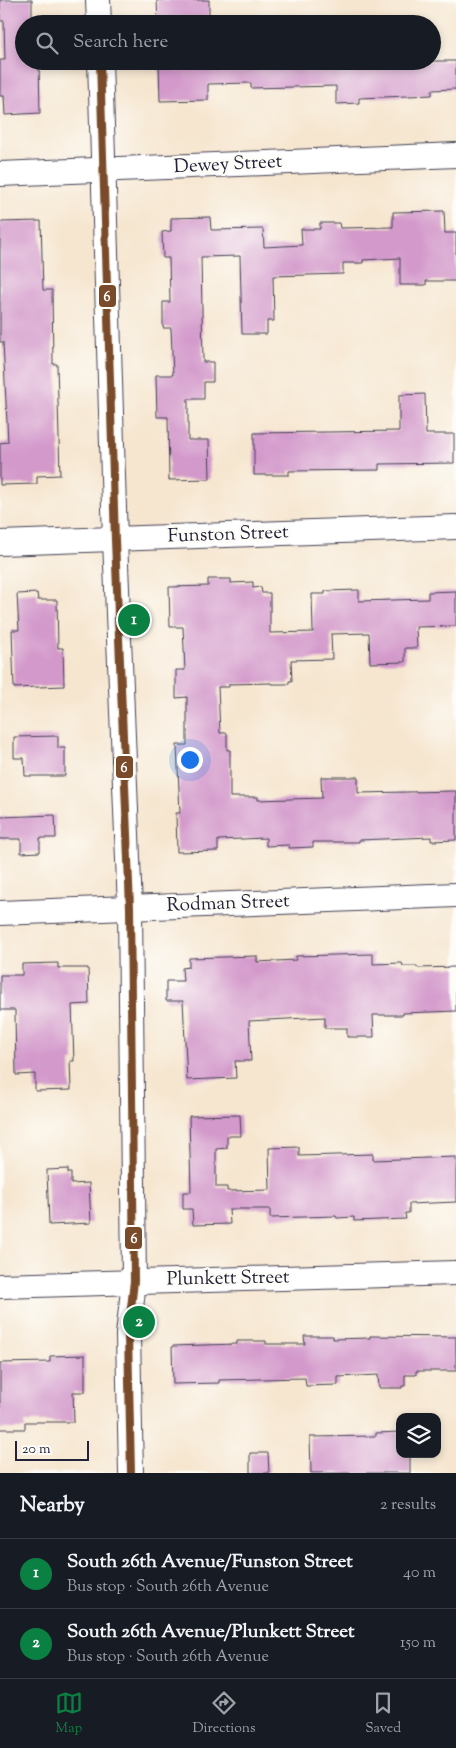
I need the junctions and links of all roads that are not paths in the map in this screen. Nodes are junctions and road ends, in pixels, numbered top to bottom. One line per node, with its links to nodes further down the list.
1 (98, 0): 2 (street)
2 (99, 15)
3 (100, 70): 5 (street)
4 (456, 155): 5 (street, Dewey Street)
5 (102, 171): 6 (street, Dewey Street); 8 (street)
6 (0, 174)
7 (456, 527): 8 (street, Funston Street)
8 (115, 540): 9 (street, Funston Street); 11 (street)
9 (0, 543)
10 (456, 895): 11 (street, Rodman Street)
11 (130, 908): 12 (street, Rodman Street); 14 (street)
12 (0, 913)
13 (456, 1273): 14 (street, Plunkett Street)
14 (134, 1281): 15 (street, Plunkett Street); 16 (street)
15 (0, 1286)
16 (131, 1473)

